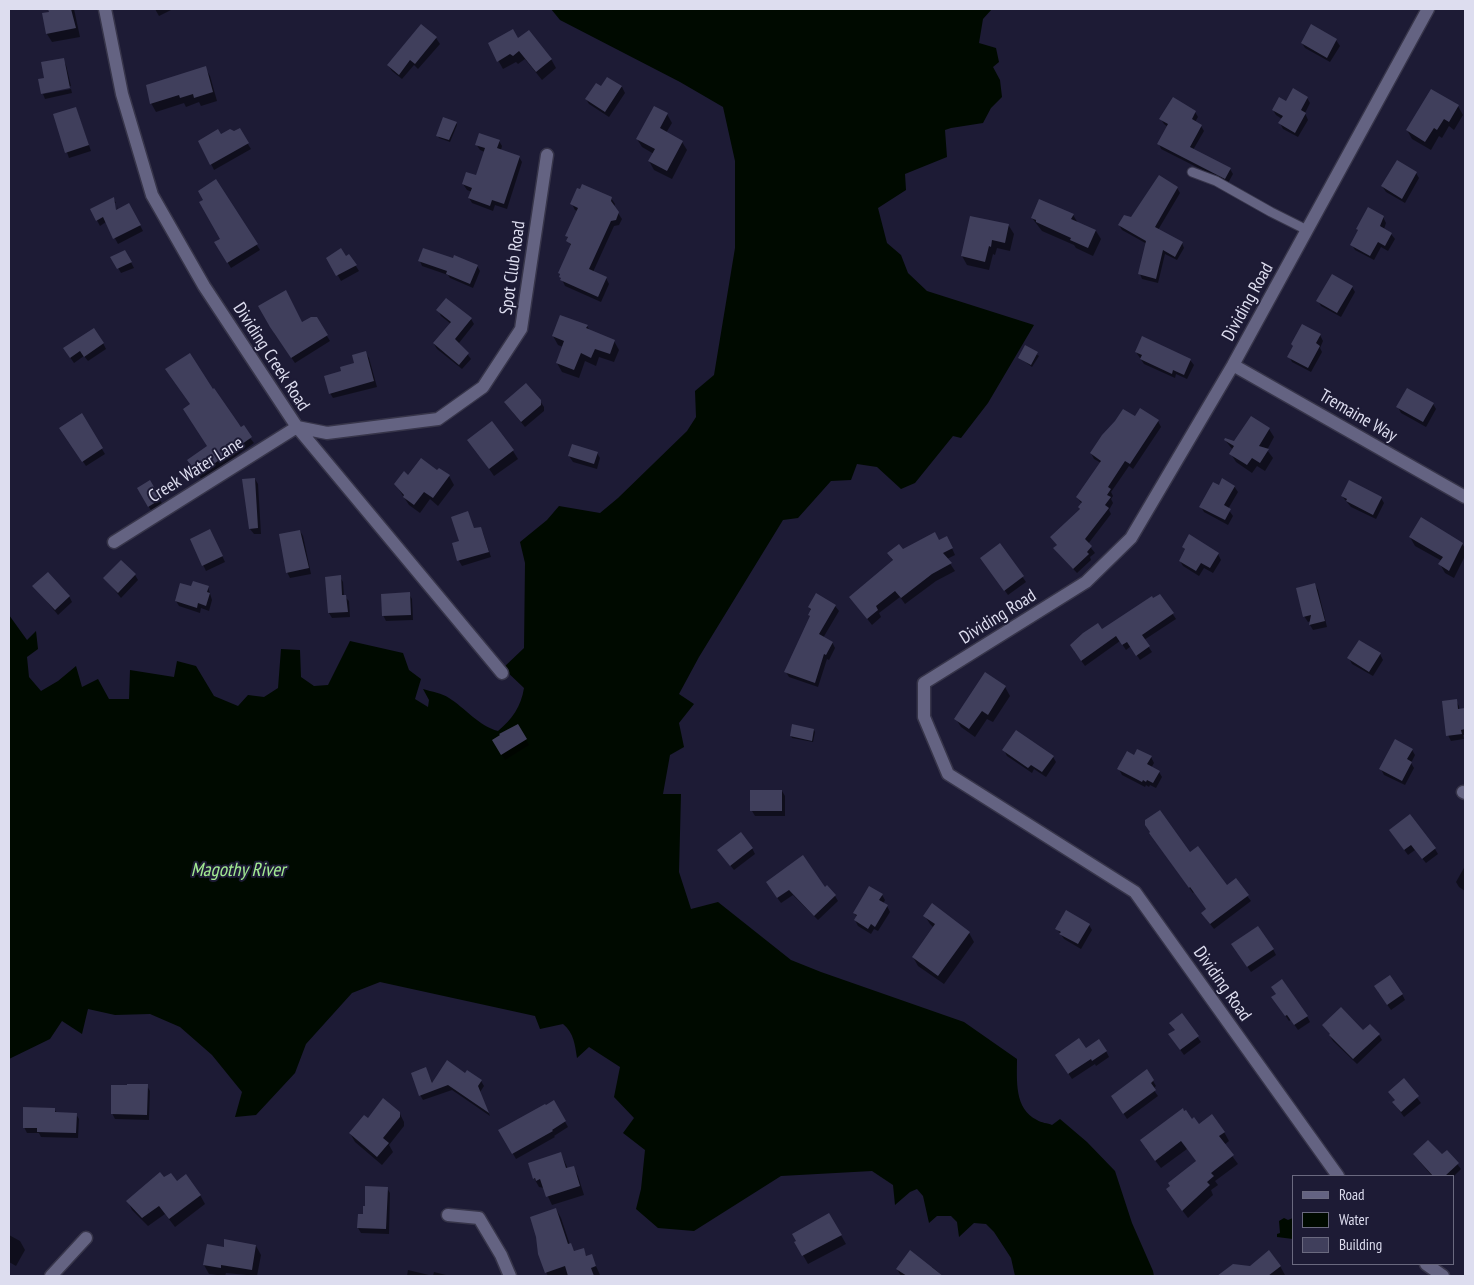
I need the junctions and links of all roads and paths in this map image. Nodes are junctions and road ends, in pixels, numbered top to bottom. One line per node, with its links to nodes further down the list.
1 (104, 9): 7 (street, Dividing Creek Road)
2 (1428, 9): 5 (street, Dividing Road)
3 (547, 155): 7 (street, Spot Club Road)
4 (1192, 172): 5 (lane)
5 (1307, 230): 6 (street, Dividing Road)
6 (1233, 365): 8 (street, Tremaine Way); 11 (street, Dividing Road)
7 (297, 427): 9 (street, Creek Water Lane); 10 (street, Dividing Creek Road)
8 (1465, 497)
9 (114, 542)
10 (502, 673)
11 (1337, 1175)
12 (448, 1215): 16 (street)
13 (86, 1238): 15 (street)
14 (1427, 1265): 17 (street)
15 (51, 1276)
16 (510, 1276)
17 (1443, 1276)

